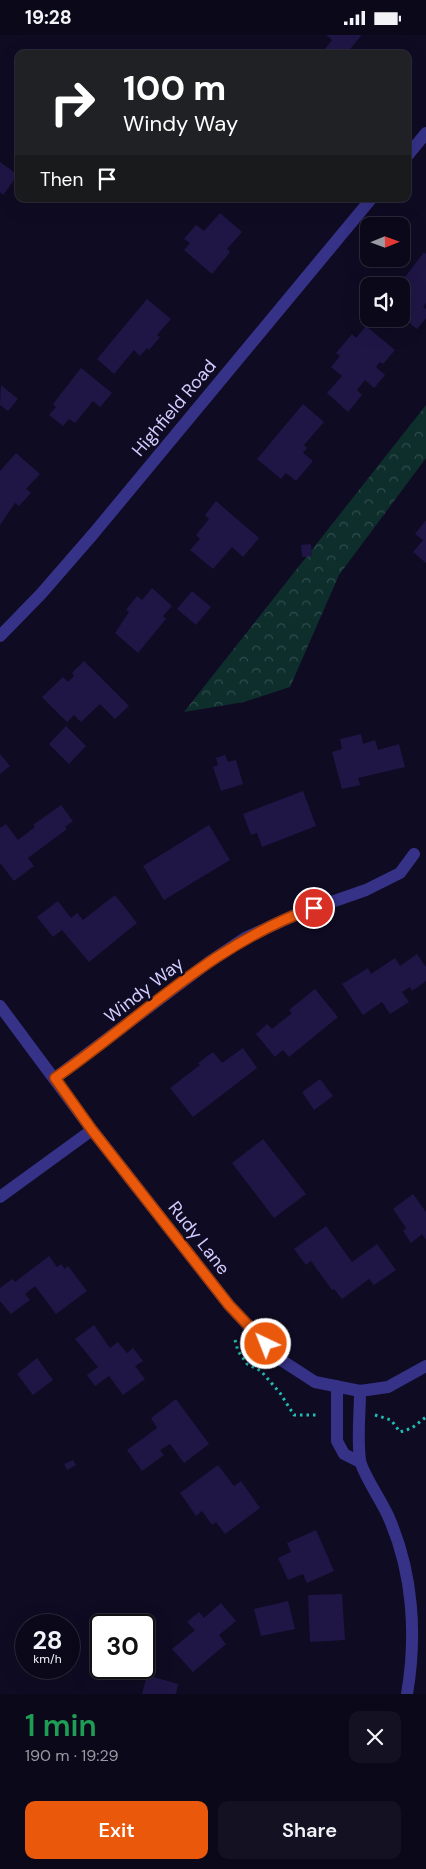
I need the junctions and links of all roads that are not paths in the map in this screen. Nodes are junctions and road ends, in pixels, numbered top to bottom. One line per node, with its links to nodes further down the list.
1 (426, 133): 2 (street)
2 (411, 151)
3 (369, 202): 4 (street, Highfield Road)
4 (0, 636)
5 (414, 854): 7 (street, Windy Way)
6 (0, 1006): 7 (street, Rudy Lane)
7 (55, 1078): 8 (street, Rudy Lane)
8 (92, 1130): 9 (street); 11 (street, Rudy Lane)
9 (0, 1197)
10 (426, 1366): 12 (street, Rudy Lane)
11 (337, 1387): 12 (street, Rudy Lane); 13 (street)
12 (360, 1391): 13 (street)
13 (360, 1462): 14 (street)
14 (407, 1694)

